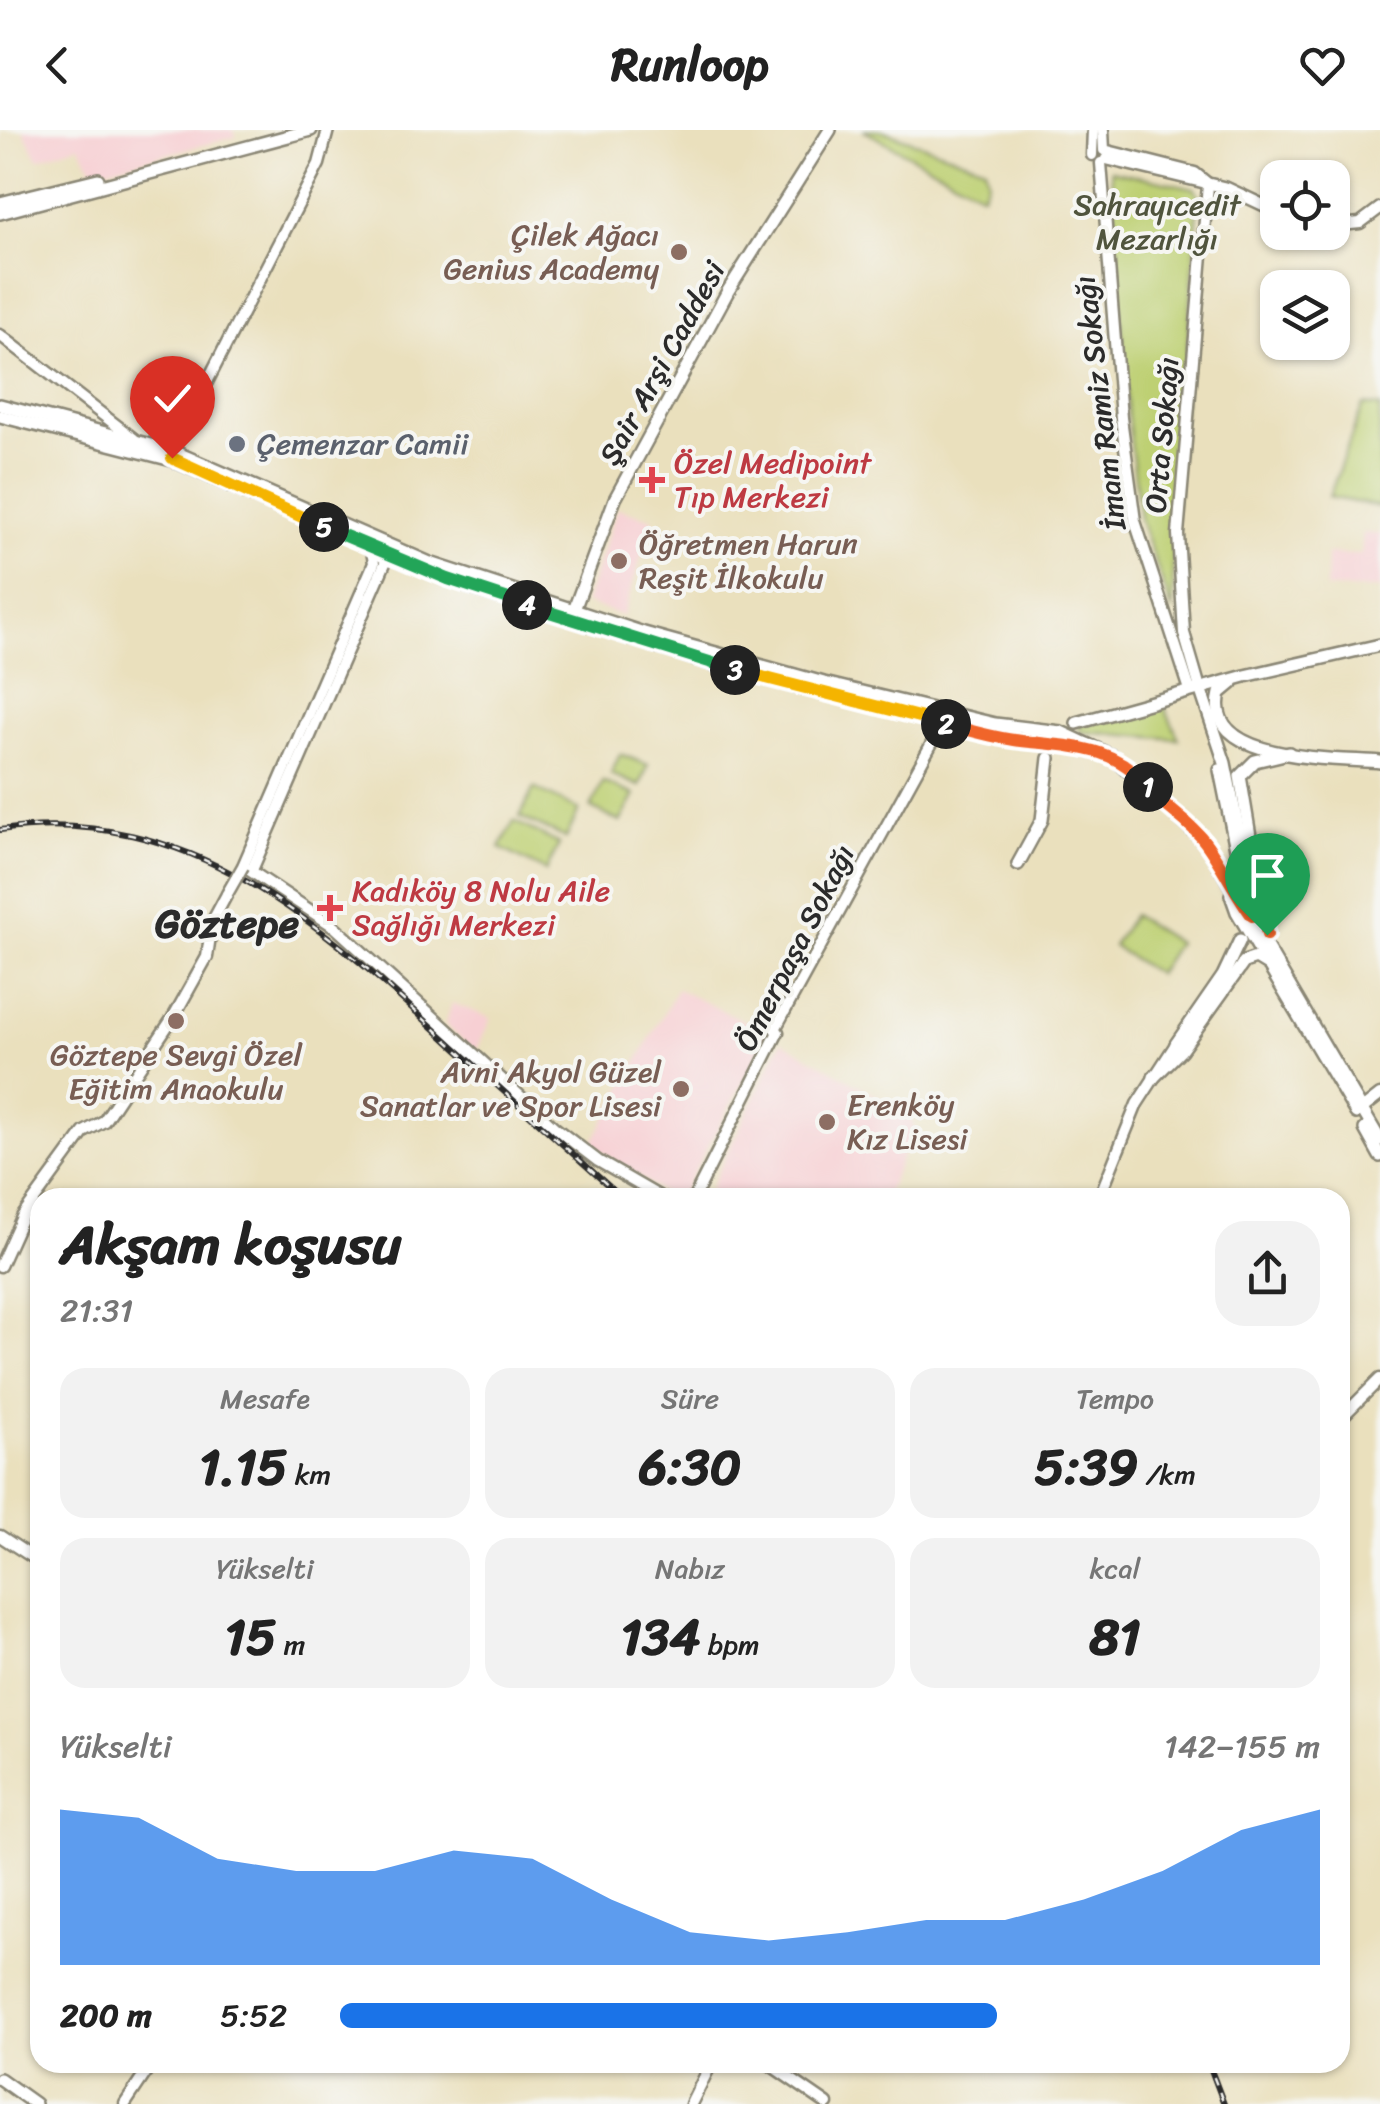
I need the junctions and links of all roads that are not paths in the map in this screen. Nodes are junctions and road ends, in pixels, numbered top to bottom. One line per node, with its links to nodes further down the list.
1 (291, 130): 8 (main road)
2 (312, 130): 8 (main road)
3 (328, 130): 19 (street)
4 (830, 130): 23 (main road, Şair Arşi Caddesi)
5 (1093, 130): 7 (street, İmam Ramiz Sokağı)
6 (1102, 130): 7 (street, İmam Ramiz Sokağı)
7 (1101, 157): 9 (street); 27 (street, İmam Ramiz Sokağı)
8 (134, 174): 10 (main road); 13 (main road)
9 (1208, 184): 11 (street); 27 (street, Orta Sokağı)
10 (0, 203)
11 (1260, 204)
12 (1380, 208): 14 (street)
13 (0, 213)
14 (1350, 224)
15 (0, 335): 18 (street)
16 (0, 405): 18 (main road)
17 (0, 416): 20 (main road)
18 (139, 442): 19 (main road)
19 (169, 450): 20 (street); 22 (main road)
20 (178, 462): 21 (main road)
21 (365, 544): 22 (main road); 38 (street)
22 (386, 549): 23 (main road); 24 (main road); 38 (street)
23 (576, 610): 24 (main road); 32 (main road)
24 (552, 614): 28 (main road)
25 (1380, 645): 26 (main road)
26 (1244, 676): 27 (main road); 31 (main road)
27 (1195, 689): 29 (main road); 30 (main road)
28 (943, 723): 32 (main road); 54 (street, Ömerpaşa Sokağı)
29 (1076, 723)
30 (1220, 750): 35 (main road); 42 (main road)
31 (1289, 753): 34 (main road); 35 (main road); 40 (main road)
32 (1112, 756): 39 (main road)
33 (1049, 758): 37 (main road)
34 (1380, 762)
35 (1231, 788): 36 (main road)
36 (1246, 862)
37 (1018, 864)
38 (248, 868): 52 (street, bridge); 53 (street)
39 (1227, 881): 41 (main road); 42 (main road)
40 (1261, 903): 42 (main road); 44 (main road)
41 (1237, 912): 42 (main road); 45 (main road)
42 (1252, 916): 44 (main road)
43 (1240, 940): 46 (main road)
44 (1272, 952): 49 (main road)
45 (1272, 969): 47 (main road); 51 (main road)
46 (1176, 1044): 47 (street)
47 (1154, 1077): 55 (street)
48 (1380, 1095): 49 (street)
49 (1362, 1110): 50 (main road)
50 (1380, 1140)
51 (1380, 1156)
52 (43, 1188)
53 (644, 1188)
54 (699, 1188)
55 (1102, 1188)
56 (30, 1206): 57 (street, bridge)
57 (0, 1266)
58 (1380, 1378): 59 (street)
59 (1350, 1409)
60 (0, 1536): 61 (street)
61 (30, 1556)
62 (146, 2073): 67 (street)
63 (706, 2073): 68 (street)
64 (782, 2073): 69 (street)
65 (0, 2079): 66 (main road)
66 (34, 2104)
67 (125, 2104)
68 (691, 2104)
69 (827, 2104)

